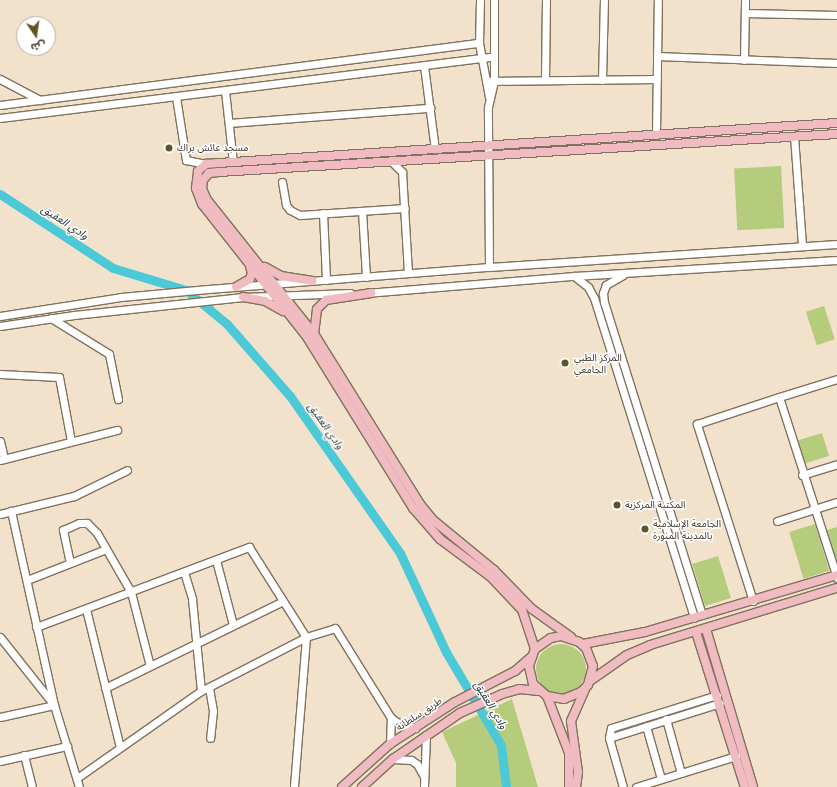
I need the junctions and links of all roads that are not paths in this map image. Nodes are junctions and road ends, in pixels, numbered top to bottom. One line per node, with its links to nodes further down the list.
1 (480, 0): 9 (street)
2 (494, 0): 11 (street)
3 (546, 0): 18 (street)
4 (604, 0): 19 (street)
5 (658, 0): 10 (street)
6 (745, 0): 7 (street)
7 (745, 13): 8 (street); 13 (street)
8 (837, 15)
9 (479, 43): 12 (street); 16 (street)
10 (657, 56): 13 (street); 20 (street)
11 (493, 57): 12 (street); 22 (street)
12 (483, 58): 15 (street); 21 (street)
13 (744, 60): 14 (street)
14 (837, 63)
15 (424, 66): 23 (street); 29 (street)
16 (239, 74): 23 (street); 27 (street)
17 (0, 79): 27 (street)
18 (545, 80): 19 (street); 22 (street)
19 (602, 80): 20 (street)
20 (657, 80): 34 (street)
21 (486, 81): 22 (street); 26 (street)
22 (494, 81): 26 (street)
23 (240, 89): 24 (street)
24 (225, 91): 25 (street); 31 (street)
25 (176, 97): 30 (street); 41 (street)
26 (489, 97): 36 (street)
27 (40, 100): 28 (street)
28 (0, 105)
29 (430, 108): 31 (street); 37 (street)
30 (0, 118)
31 (228, 123): 40 (street)
32 (837, 123): 34 (main road)
33 (837, 134): 35 (main road)
34 (656, 135): 36 (main road)
35 (794, 136): 38 (main road); 47 (street)
36 (488, 145): 37 (main road); 38 (street)
37 (435, 149): 40 (main road)
38 (488, 155): 39 (main road); 50 (street)
39 (391, 161): 43 (street); 48 (main road)
40 (233, 162): 41 (main road)
41 (206, 164): 48 (main road)
42 (282, 182): 45 (street)
43 (405, 208): 44 (street); 51 (street)
44 (362, 211): 45 (street); 54 (street)
45 (323, 213): 55 (street)
46 (837, 244): 47 (street)
47 (802, 246): 50 (street)
48 (249, 259): 56 (main road); 57 (main road); 58 (main road); 59 (main road)
49 (837, 260): 52 (street)
50 (489, 267): 51 (street)
51 (408, 273): 54 (street)
52 (627, 273): 53 (street); 64 (street)
53 (574, 276): 60 (street); 66 (street)
54 (366, 277): 55 (street)
55 (326, 280): 56 (street)
56 (313, 281): 57 (street)
57 (276, 285): 58 (street); 62 (main road)
58 (266, 286): 59 (street); 61 (main road)
59 (236, 287): 65 (street)
60 (371, 293): 62 (street); 70 (main road)
61 (274, 296): 62 (street); 63 (street); 68 (main road)
62 (285, 296): 70 (main road)
63 (243, 297): 67 (street); 68 (main road)
64 (608, 315): 66 (street); 99 (street)
65 (0, 316)
66 (599, 317): 99 (street)
67 (51, 318): 69 (street); 74 (street)
68 (298, 324): 110 (main road)
69 (0, 326)
70 (314, 334): 107 (main road)
71 (0, 374): 77 (street)
72 (837, 379): 73 (street)
73 (779, 397): 81 (street); 96 (street)
74 (118, 399)
75 (117, 430): 77 (street)
76 (0, 441): 78 (street)
77 (71, 441): 78 (street)
78 (2, 459)
79 (837, 464): 81 (street)
80 (128, 470): 84 (street)
81 (802, 475): 83 (street)
82 (837, 502): 83 (street)
83 (813, 510): 86 (street); 91 (street)
84 (11, 511): 85 (street); 92 (street)
85 (0, 514)
86 (777, 521)
87 (106, 549): 89 (street); 89 (street); 94 (street)
88 (216, 560): 90 (street); 95 (street); 101 (street)
89 (70, 563): 92 (street)
90 (184, 572): 94 (street); 108 (street)
91 (837, 576): 96 (main road)
92 (27, 580): 102 (street)
93 (837, 588): 100 (main road)
94 (131, 592): 97 (street); 112 (street)
95 (284, 601): 101 (street); 106 (street)
96 (753, 601): 98 (main road)
97 (86, 609): 102 (street); 114 (street)
98 (721, 610): 99 (main road); 100 (main road)
99 (698, 617): 109 (main road)
100 (724, 623): 103 (main road)
101 (233, 625): 108 (street)
102 (36, 627): 120 (street)
103 (706, 629): 104 (main road); 151 (main road)
104 (696, 632): 113 (main road); 119 (main road)
105 (0, 637): 120 (street)
106 (306, 637): 115 (street); 122 (street); 142 (street)
107 (575, 640): 109 (main road); 110 (main road)
108 (195, 644): 112 (street); 116 (street)
109 (583, 644): 113 (main road)
110 (535, 649): 111 (main road)
111 (531, 657): 117 (main road); 125 (main road, طريق سلطانة)
112 (150, 666): 114 (street)
113 (589, 683): 118 (main road); 147 (main road)
114 (105, 688): 131 (street)
115 (209, 688): 116 (street); 127 (street)
116 (201, 691): 131 (street)
117 (539, 691): 118 (main road); 126 (main road, طريق سلطانة)
118 (546, 696): 146 (main road)
119 (718, 699): 123 (street); 128 (street); 133 (main road)
120 (54, 705): 121 (street); 130 (street)
121 (0, 717)
122 (391, 718): 125 (street); 129 (street)
123 (666, 720): 124 (street); 136 (street)
124 (646, 726): 128 (street); 139 (street)
125 (415, 728): 129 (main road, طريق سلطانة)
126 (426, 735): 134 (main road, طريق سلطانة); 138 (street)
127 (210, 738)
128 (609, 738): 148 (street)
129 (390, 744): 143 (main road, طريق سلطانة)
130 (67, 746): 132 (street); 137 (street)
131 (120, 747): 137 (street)
132 (24, 755): 135 (street); 140 (street)
133 (736, 756): 136 (street); 150 (main road)
134 (393, 759): 138 (street); 144 (main road, طريق سلطانة)
135 (0, 761)
136 (681, 773): 139 (street)
137 (77, 778): 141 (street)
138 (424, 778): 145 (street)
139 (661, 779): 149 (street)
140 (32, 787)
141 (79, 787)
142 (294, 787)
143 (342, 787)
144 (362, 787)
145 (424, 787)
146 (569, 787)
147 (576, 787)
148 (623, 787)
149 (636, 787)
150 (745, 787)
151 (753, 787)

